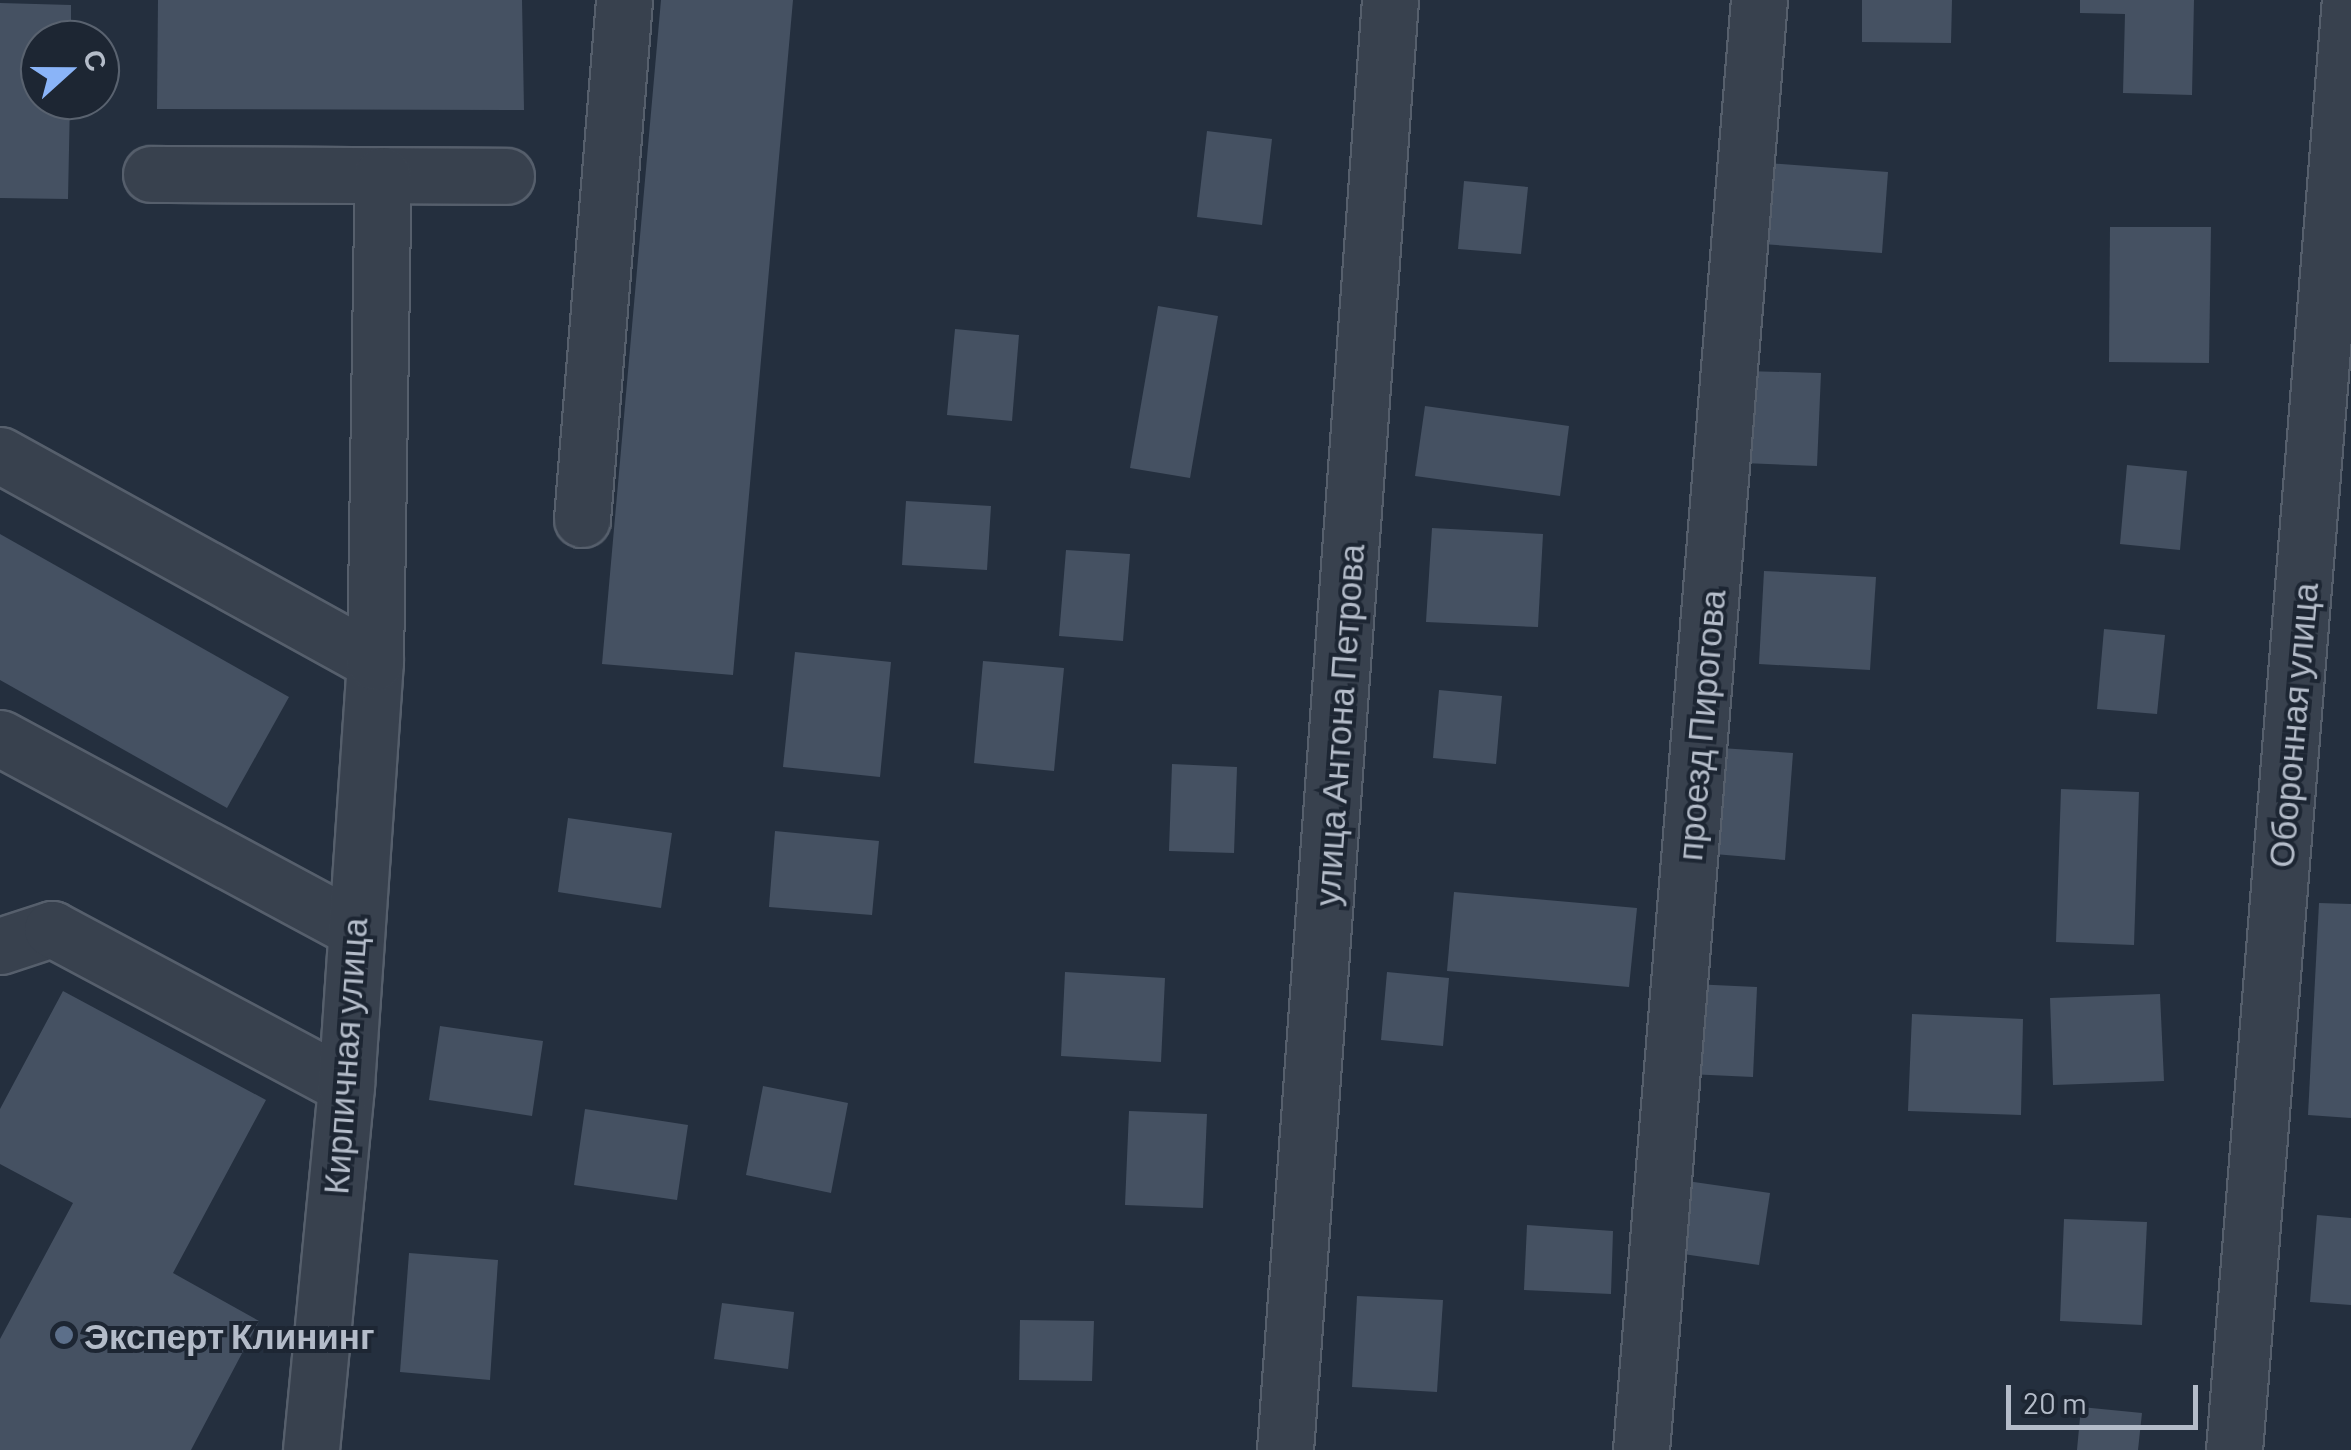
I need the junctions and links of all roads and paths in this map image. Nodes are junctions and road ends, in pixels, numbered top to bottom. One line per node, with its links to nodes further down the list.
1 (624, 0): 9 (street)
2 (1390, 0): 16 (street, улица Антона Петрова)
3 (1759, 0): 17 (street, проезд Пирогова)
4 (2350, 0): 18 (street, Оборонная улица)
5 (151, 174): 6 (street)
6 (383, 175): 7 (street); 10 (street, Кирпичная улица)
7 (506, 176)
8 (0, 455): 10 (street)
9 (582, 519)
10 (375, 662): 12 (street, Кирпичная улица)
11 (0, 738): 12 (street)
12 (354, 929): 14 (street, Кирпичная улица)
13 (0, 946): 14 (street)
14 (346, 1086): 15 (street, Кирпичная улица)
15 (311, 1450)
16 (1286, 1450)
17 (1641, 1450)
18 (2234, 1450)

